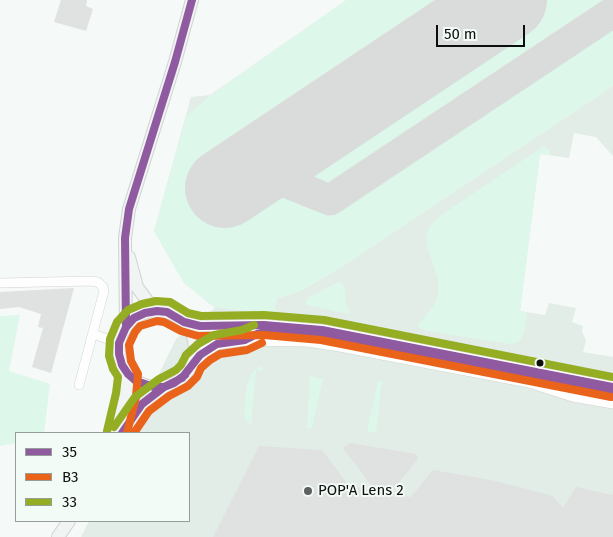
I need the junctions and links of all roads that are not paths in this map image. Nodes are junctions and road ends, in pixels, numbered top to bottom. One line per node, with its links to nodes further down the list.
1 (192, 0): 2 (main road)
2 (125, 238): 4 (main road); 6 (main road)
3 (0, 283): 7 (street)
4 (157, 311): 5 (main road); 6 (main road)
5 (184, 322): 9 (main road); 13 (street)
6 (126, 327): 8 (main road)
7 (93, 334): 8 (street); 11 (street)
8 (119, 343): 10 (main road)
9 (193, 362): 12 (main road); 14 (street)
10 (128, 374): 12 (main road); 15 (main road)
11 (79, 385)
12 (164, 387): 16 (main road)
13 (613, 387)
14 (613, 403)
15 (117, 432)
16 (123, 432)
17 (68, 522): 18 (main road)
18 (58, 537)

